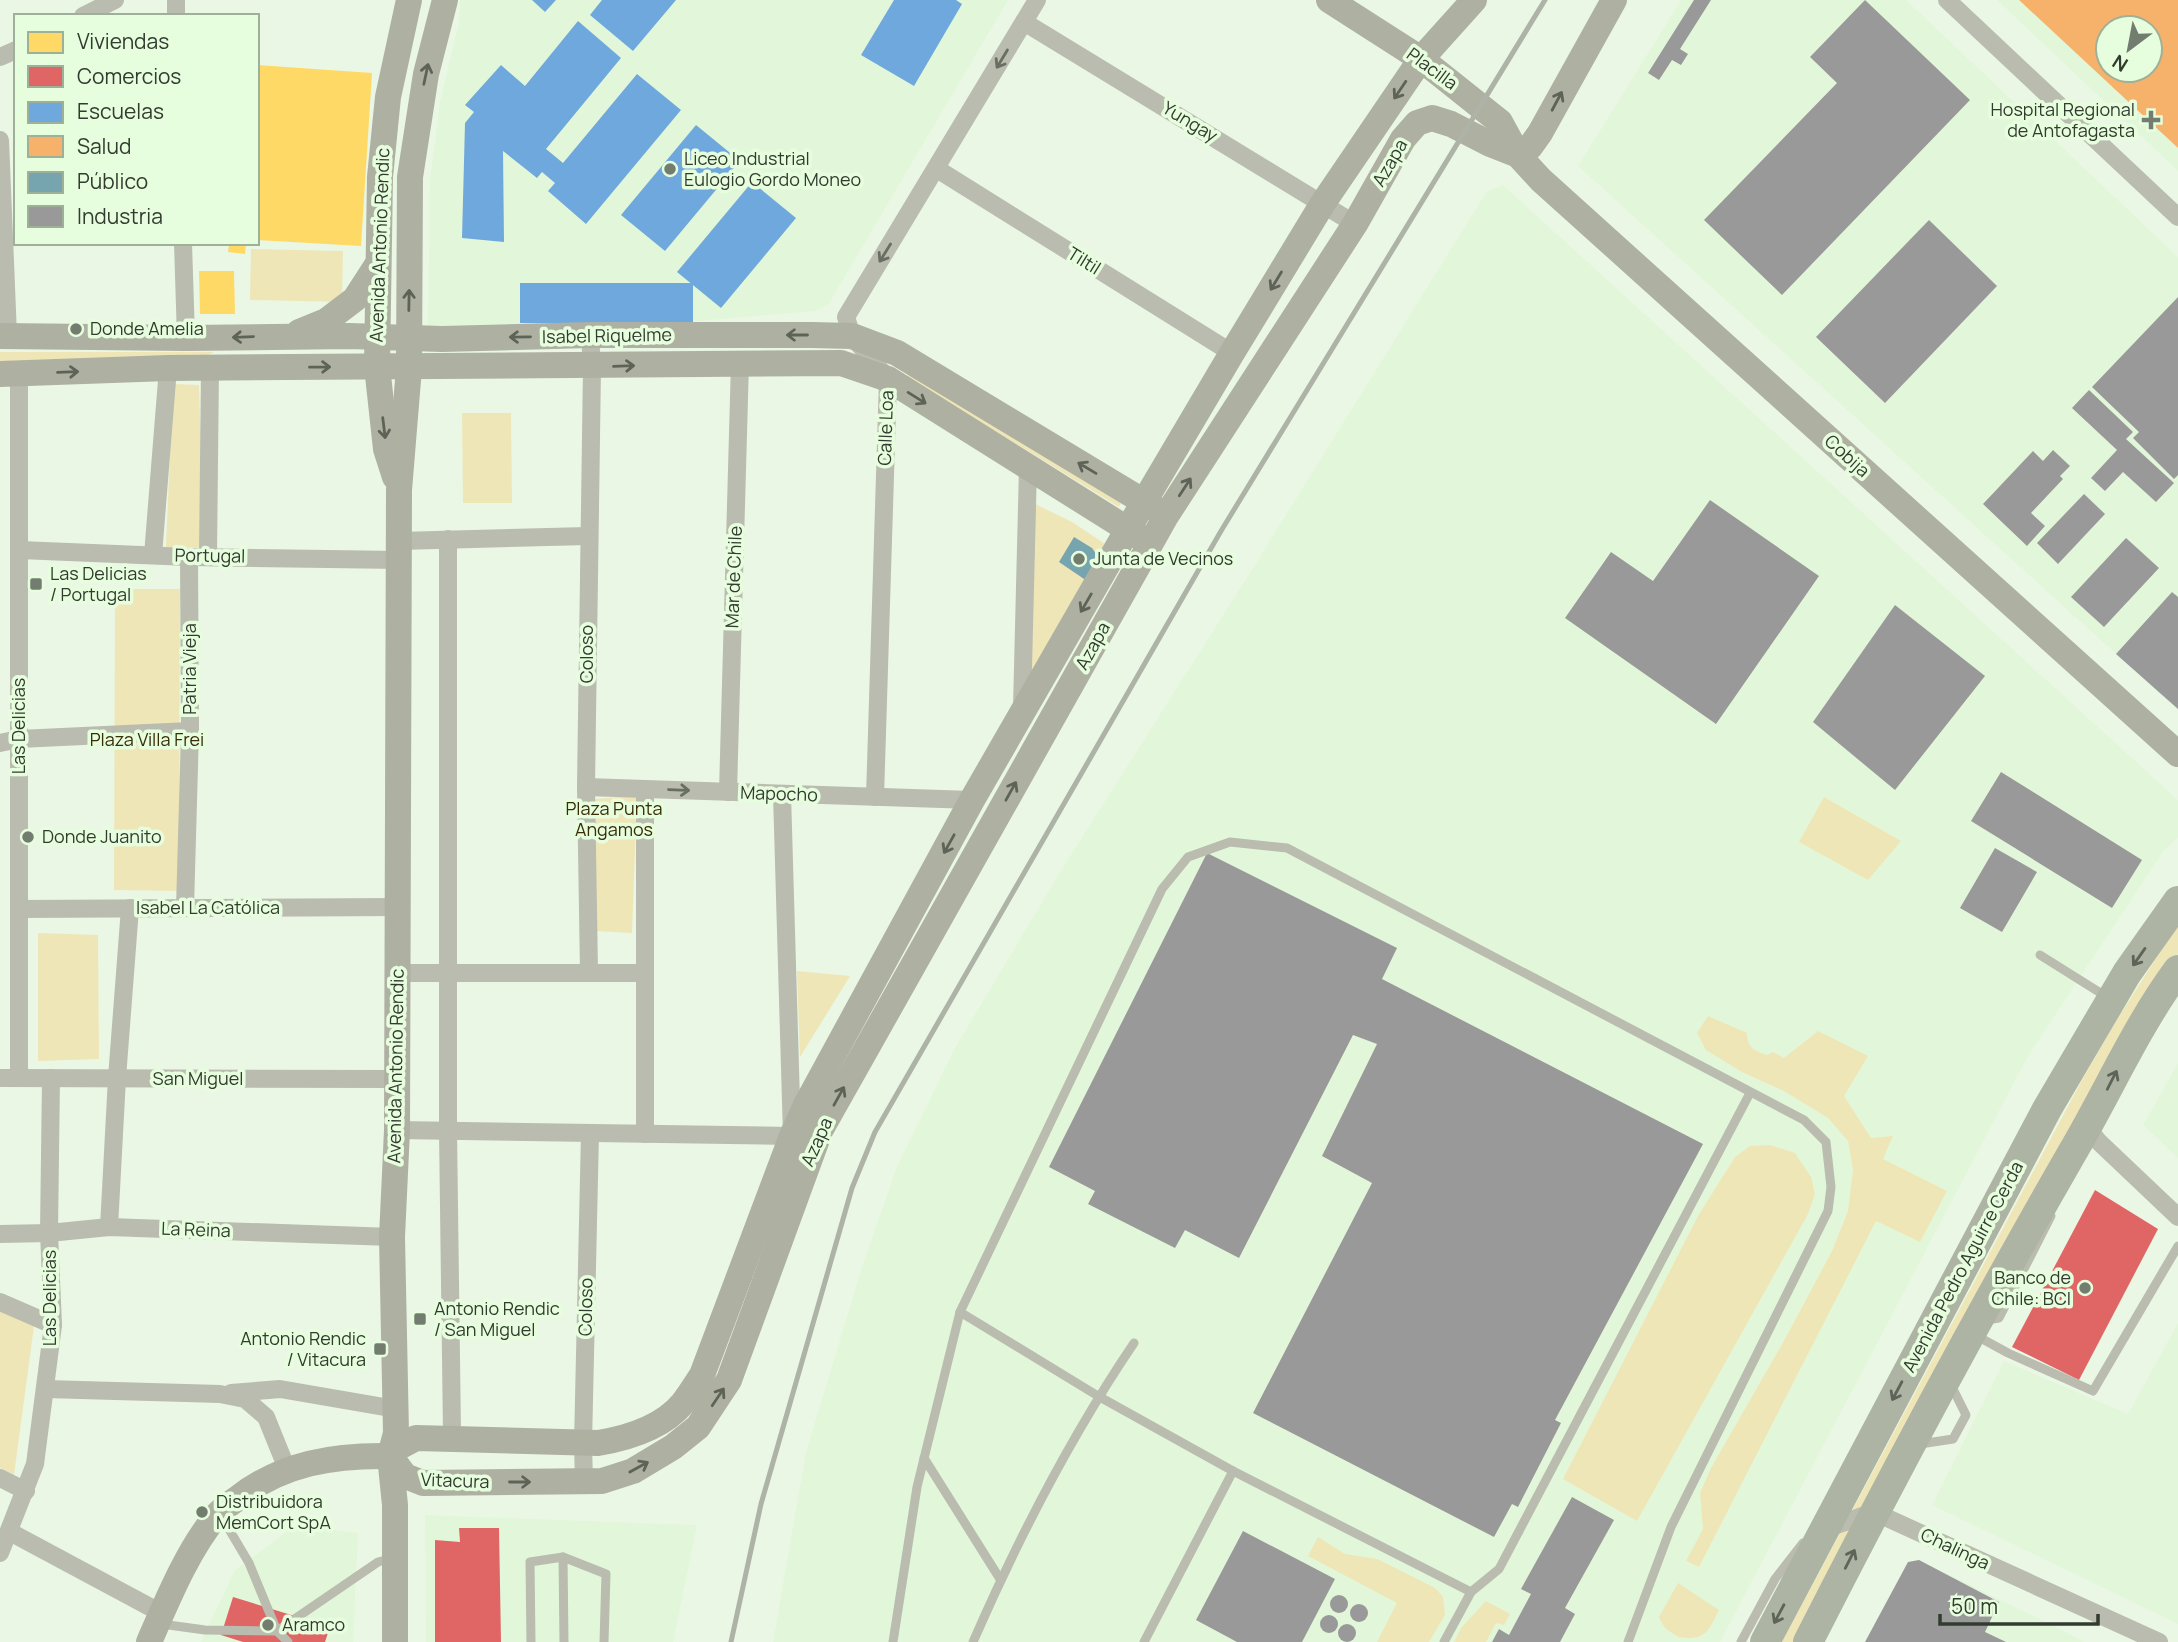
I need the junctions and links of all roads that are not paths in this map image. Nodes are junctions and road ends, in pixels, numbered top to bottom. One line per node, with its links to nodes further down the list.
1 (115, 0): 10 (street)
2 (408, 0): 21 (street, Avenida Antonio Rendic)
3 (434, 0): 12 (street, Avenida Antonio Rendic)
4 (445, 0): 12 (street, Avenida Antonio Rendic)
5 (1037, 0): 11 (street)
6 (1328, 0): 13 (street, Placilla)
7 (1474, 0): 13 (street, Azapa)
8 (1614, 0): 15 (street, one-way to 8)
9 (1947, 0): 18 (street)
10 (87, 14)
11 (1024, 22): 16 (street, one-way to 16); 17 (street, Yungay)
12 (438, 29): 27 (street, Avenida Antonio Rendic, one-way to 12)
13 (1421, 59): 15 (street, Placilla); 17 (street, Azapa, one-way to 17)
14 (0, 140): 22 (street)
15 (1518, 155): 19 (street, Azapa); 54 (street, Cobija)
16 (937, 169): 25 (street, one-way to 25); 29 (street, Tiltil)
17 (1323, 203): 19 (street, Yungay); 29 (street, Azapa, one-way to 29)
18 (2178, 217)
19 (1355, 224): 40 (street, Azapa, one-way to 19)
20 (183, 245): 28 (street)
21 (377, 265): 23 (street); 26 (street, Avenida Antonio Rendic)
22 (4, 335): 28 (street, Isabel Riquelme)
23 (291, 335): 26 (street, Isabel Riquelme); 28 (street, Isabel Riquelme, one-way to 28)
24 (590, 335): 25 (street, Isabel Riquelme, one-way to 24); 27 (street, Isabel Riquelme, one-way to 27); 32 (street, Coloso)
25 (852, 336): 37 (street, Calle Loa); 40 (street, Isabel Riquelme, one-way to 25)
26 (378, 337): 27 (street, Isabel Riquelme); 31 (street, Avenida Antonio Rendic)
27 (409, 337): 35 (street, Avenida Antonio Rendic)
28 (186, 338)
29 (1232, 353): 40 (street, Azapa)
30 (740, 362): 32 (street, Isabel Riquelme, one-way to 30); 37 (street, Isabel Riquelme); 57 (street, Mar de Chile)
31 (377, 366): 34 (street, Isabel Riquelme, one-way to 31); 35 (street, Isabel Riquelme); 39 (street, Avenida Antonio Rendic, one-way to 39)
32 (592, 367): 35 (street, Isabel Riquelme); 42 (street, Coloso)
33 (169, 368): 34 (street, Isabel Riquelme); 36 (street, Isabel Riquelme, one-way to 33); 47 (street)
34 (210, 368): 48 (street)
35 (409, 368): 39 (street, Avenida Antonio Rendic)
36 (9, 374): 45 (street, Las Delicias)
37 (888, 379): 38 (street, Isabel Riquelme, one-way to 38); 59 (street, Calle Loa)
38 (1028, 467): 41 (street, Isabel Riquelme); 50 (street)
39 (399, 490): 46 (street, Avenida Antonio Rendic)
40 (1156, 509): 41 (street, Azapa); 44 (street, Azapa)
41 (1128, 529): 44 (street, Isabel Riquelme); 50 (street, Azapa, one-way to 50)
42 (588, 536): 43 (street, Portugal); 55 (street, Coloso)
43 (448, 539): 46 (street, Portugal); 71 (street)
44 (1150, 544): 104 (street, Azapa, one-way to 44)
45 (20, 550): 47 (street, Portugal); 52 (street, Las Delicias)
46 (400, 550): 48 (street, Portugal); 62 (street, Avenida Antonio Rendic)
47 (153, 555): 49 (street, Portugal)
48 (208, 556): 49 (street, Portugal)
49 (190, 557): 51 (street, Patria Vieja)
50 (1022, 716): 60 (street, Azapa)
51 (190, 731): 52 (street); 64 (street, Patria Vieja)
52 (19, 739): 53 (street); 65 (street, Las Delicias)
53 (0, 743)
54 (2178, 754)
55 (586, 787): 56 (street, Mapocho); 68 (street, Coloso)
56 (645, 789): 57 (street, Mapocho, one-way to 57); 70 (street)
57 (728, 792): 58 (street, Mapocho)
58 (782, 794): 59 (street, Mapocho); 84 (street)
59 (875, 797): 60 (street, Mapocho)
60 (972, 800): 84 (street, Azapa, one-way to 84)
61 (2178, 901): 72 (main road, Avenida Pedro Aguirre Cerda, one-way to 72)
62 (398, 907): 64 (street, Isabel La Católica); 69 (street, Avenida Antonio Rendic)
63 (131, 908): 64 (street, Isabel La Católica); 65 (street, Isabel La Católica); 76 (street)
64 (186, 908)
65 (19, 909): 74 (street, Las Delicias)
66 (2040, 955): 72 (lane)
67 (2178, 970): 79 (main road, one-way to 67)
68 (590, 972): 70 (street); 71 (street)
69 (397, 973): 71 (street); 77 (street, Avenida Antonio Rendic)
70 (645, 973): 83 (street)
71 (447, 974): 81 (street)
72 (2112, 999): 114 (main road, Avenida Pedro Aguirre Cerda, one-way to 114)
73 (0, 1078): 74 (street, San Miguel)
74 (19, 1078): 75 (street, San Miguel)
75 (51, 1078): 76 (street, San Miguel); 87 (street, Las Delicias)
76 (117, 1078): 77 (street, San Miguel); 86 (street)
77 (397, 1079): 80 (street, Avenida Antonio Rendic)
78 (1751, 1093): 92 (lane); 120 (lane); 132 (lane)
79 (2087, 1128): 85 (street); 94 (main road)
80 (397, 1130): 81 (street); 89 (street, Avenida Antonio Rendic)
81 (448, 1130): 82 (street); 102 (street)
82 (590, 1133): 83 (street); 103 (street, Coloso)
83 (645, 1134): 84 (street)
84 (792, 1136): 103 (street, Azapa)
85 (2178, 1217)
86 (109, 1227): 87 (street, La Reina); 89 (street, La Reina)
87 (49, 1233): 88 (street, La Reina); 93 (street, Las Delicias)
88 (0, 1234)
89 (392, 1237): 100 (street, Avenida Antonio Rendic)
90 (2178, 1246): 94 (lane)
91 (0, 1302): 93 (street)
92 (960, 1312): 99 (lane); 106 (lane)
93 (53, 1325): 96 (street, Las Delicias)
94 (1973, 1328): 112 (main road)
95 (1134, 1343): 99 (lane)
96 (46, 1389): 98 (street); 111 (street, Las Delicias)
97 (280, 1389): 98 (street); 100 (street); 101 (street)
98 (220, 1394): 101 (street)
99 (1098, 1396): 108 (lane); 119 (lane)
100 (396, 1409): 105 (street, Avenida Antonio Rendic)
101 (266, 1417): 107 (street)
102 (454, 1439): 103 (street); 105 (street)
103 (583, 1444): 110 (street, Coloso)
104 (673, 1447): 110 (street, Vitacura, one-way to 104)
105 (390, 1456): 107 (street); 110 (street, Vitacura, one-way to 110); 117 (street, Avenida Antonio Rendic)
106 (924, 1458): 119 (lane); 128 (lane)
107 (287, 1469): 113 (street)
108 (1233, 1471): 120 (lane); 130 (lane)
109 (0, 1478): 111 (street)
110 (584, 1482)
111 (26, 1491): 115 (street, Las Delicias)
112 (1874, 1512): 114 (street); 135 (main road, one-way to 112); 136 (street, Chalinga)
113 (219, 1513): 121 (street); 122 (lane)
114 (1825, 1529): 133 (lane); 134 (main road, Avenida Pedro Aguirre Cerda, one-way to 134)
115 (10, 1532): 116 (street, Las Delicias); 121 (street)
116 (0, 1553)
117 (395, 1557): 122 (lane); 124 (street, Avenida Antonio Rendic)
118 (563, 1557): 125 (lane); 126 (lane); 127 (lane)
119 (1000, 1579): 129 (lane)
120 (1471, 1592): 131 (lane)
121 (156, 1626): 122 (lane)
122 (277, 1631): 123 (lane)
123 (288, 1642)
124 (395, 1642)
125 (531, 1642)
126 (564, 1642)
127 (604, 1642)
128 (893, 1642)
129 (973, 1642)
130 (1144, 1642)
131 (1444, 1642)
132 (1629, 1642)
133 (1741, 1642)
134 (1765, 1642)
135 (1808, 1642)
136 (2159, 1642)

